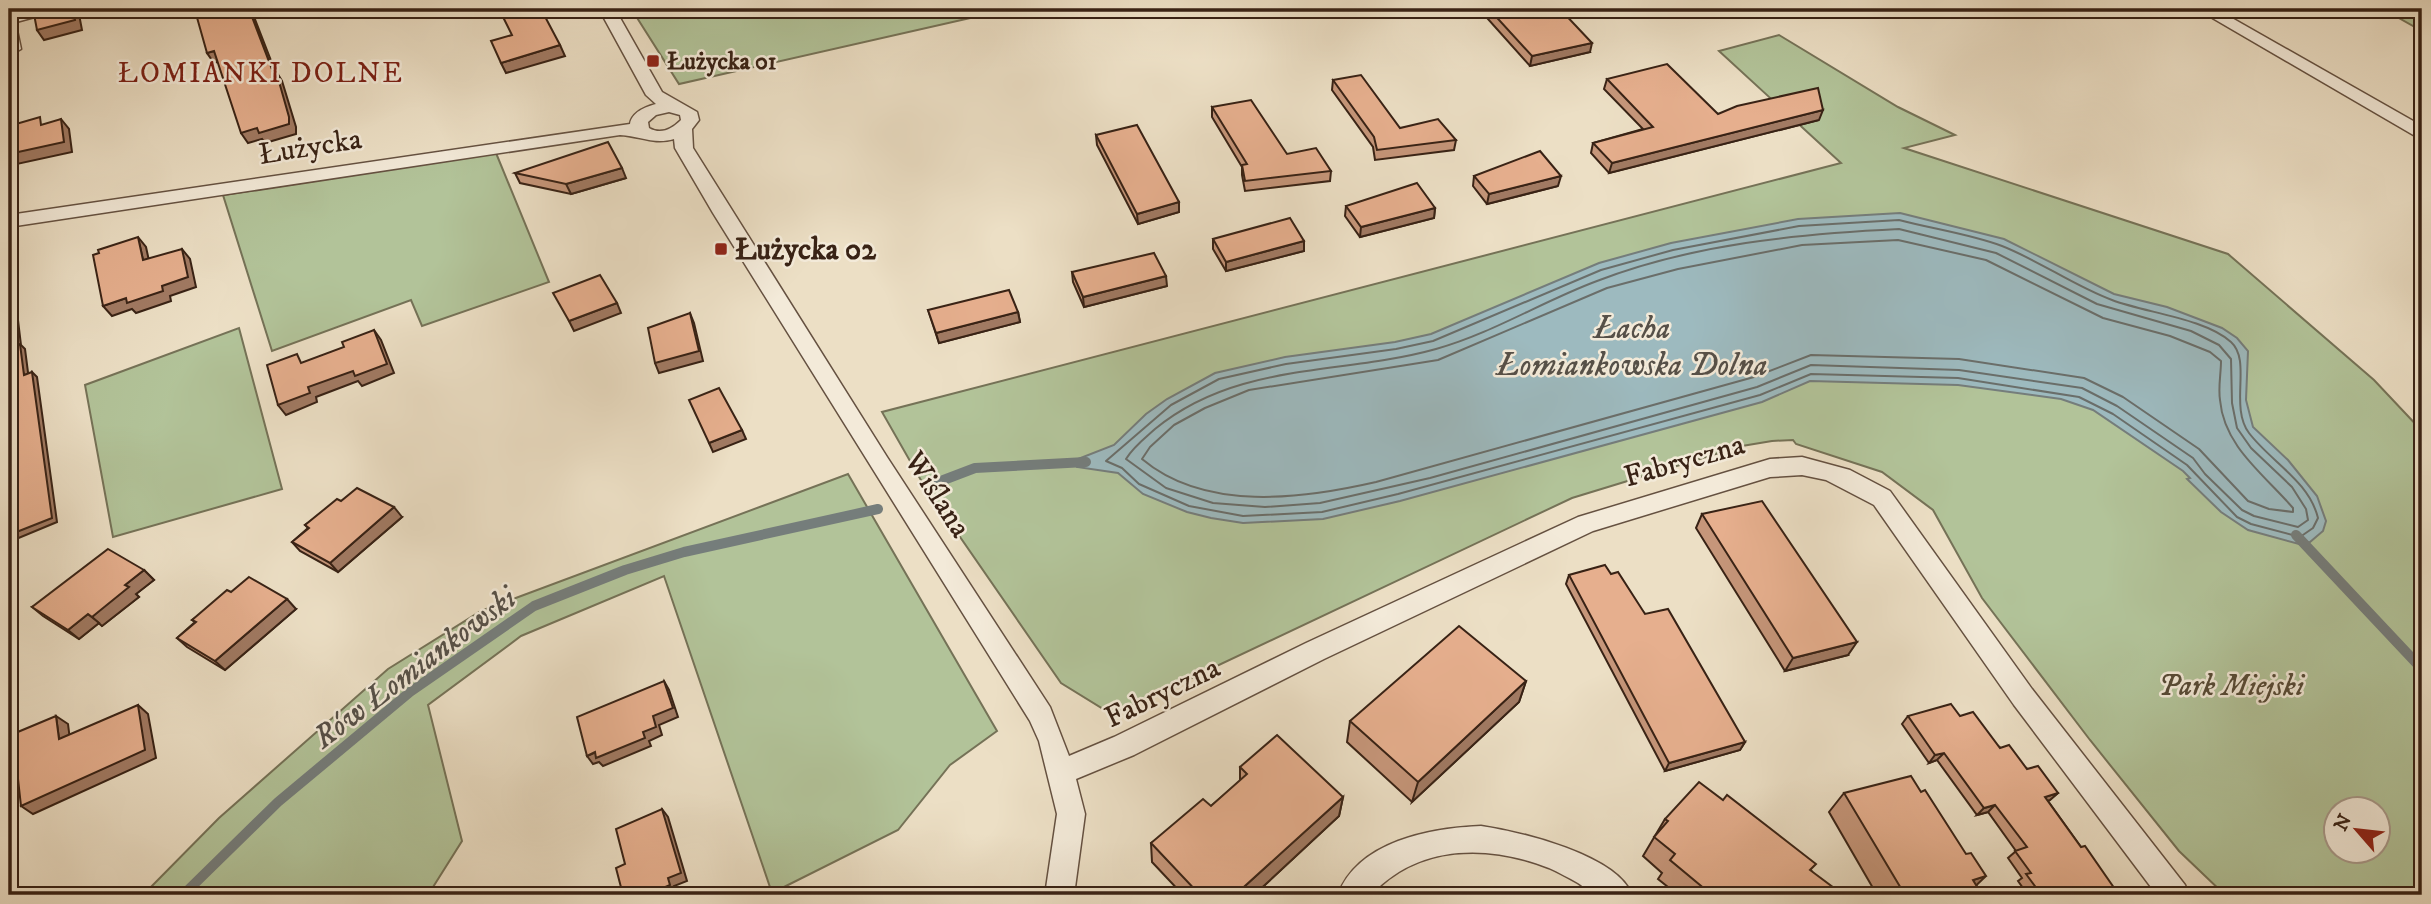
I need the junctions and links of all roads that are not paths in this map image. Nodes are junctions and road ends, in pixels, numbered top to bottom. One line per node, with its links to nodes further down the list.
1 (47, 9): 4 (street)
2 (607, 9): 7 (street)
3 (2205, 9): 8 (street)
4 (9, 19)
5 (9, 30): 6 (street)
6 (12, 49)
7 (641, 117): 9 (street, Wiślana); 9 (street); 10 (street, Łużycka)
8 (2422, 134)
9 (684, 138): 11 (street, Wiślana)
10 (9, 221)
11 (1060, 773): 12 (street, Wiślana); 15 (street, Fabryczna)
12 (1059, 895)
13 (1352, 895): 14 (street)
14 (1618, 895)
15 (2175, 895)

